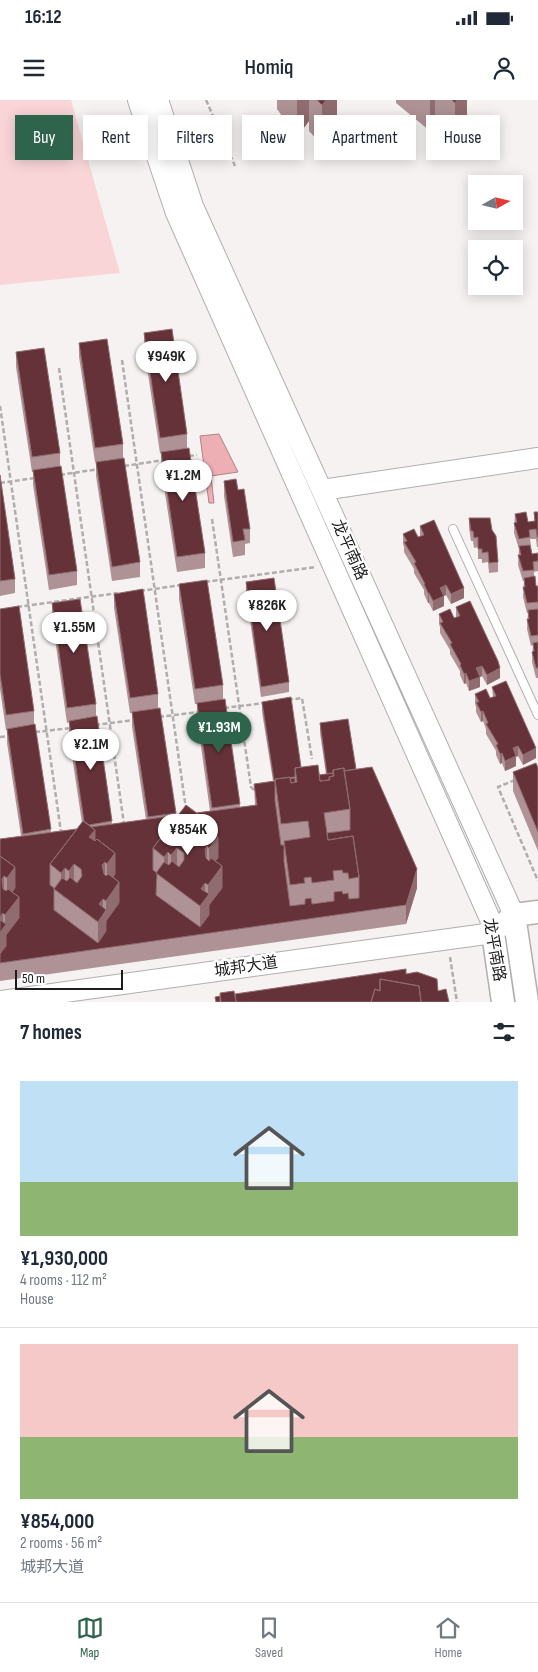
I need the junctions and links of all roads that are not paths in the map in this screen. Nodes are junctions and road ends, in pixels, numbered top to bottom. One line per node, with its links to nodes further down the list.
1 (138, 100): 11 (street, 龙平南路)
2 (158, 100): 4 (street, 龙平南路)
3 (538, 458): 4 (street)
4 (322, 490): 10 (street, 龙平南路)
5 (452, 529): 7 (lane)
6 (538, 694): 7 (lane)
7 (529, 695): 8 (lane)
8 (538, 715)
9 (538, 912): 10 (main road)
10 (514, 915): 11 (main road); 12 (main road, 龙平南路)
11 (493, 933): 12 (main road, 城邦大道); 13 (street, 城邦大道); 14 (main road, 龙平南路)
12 (528, 941): 15 (main road, 龙平南路)
13 (0, 1002)
14 (503, 1002)
15 (527, 1002)

